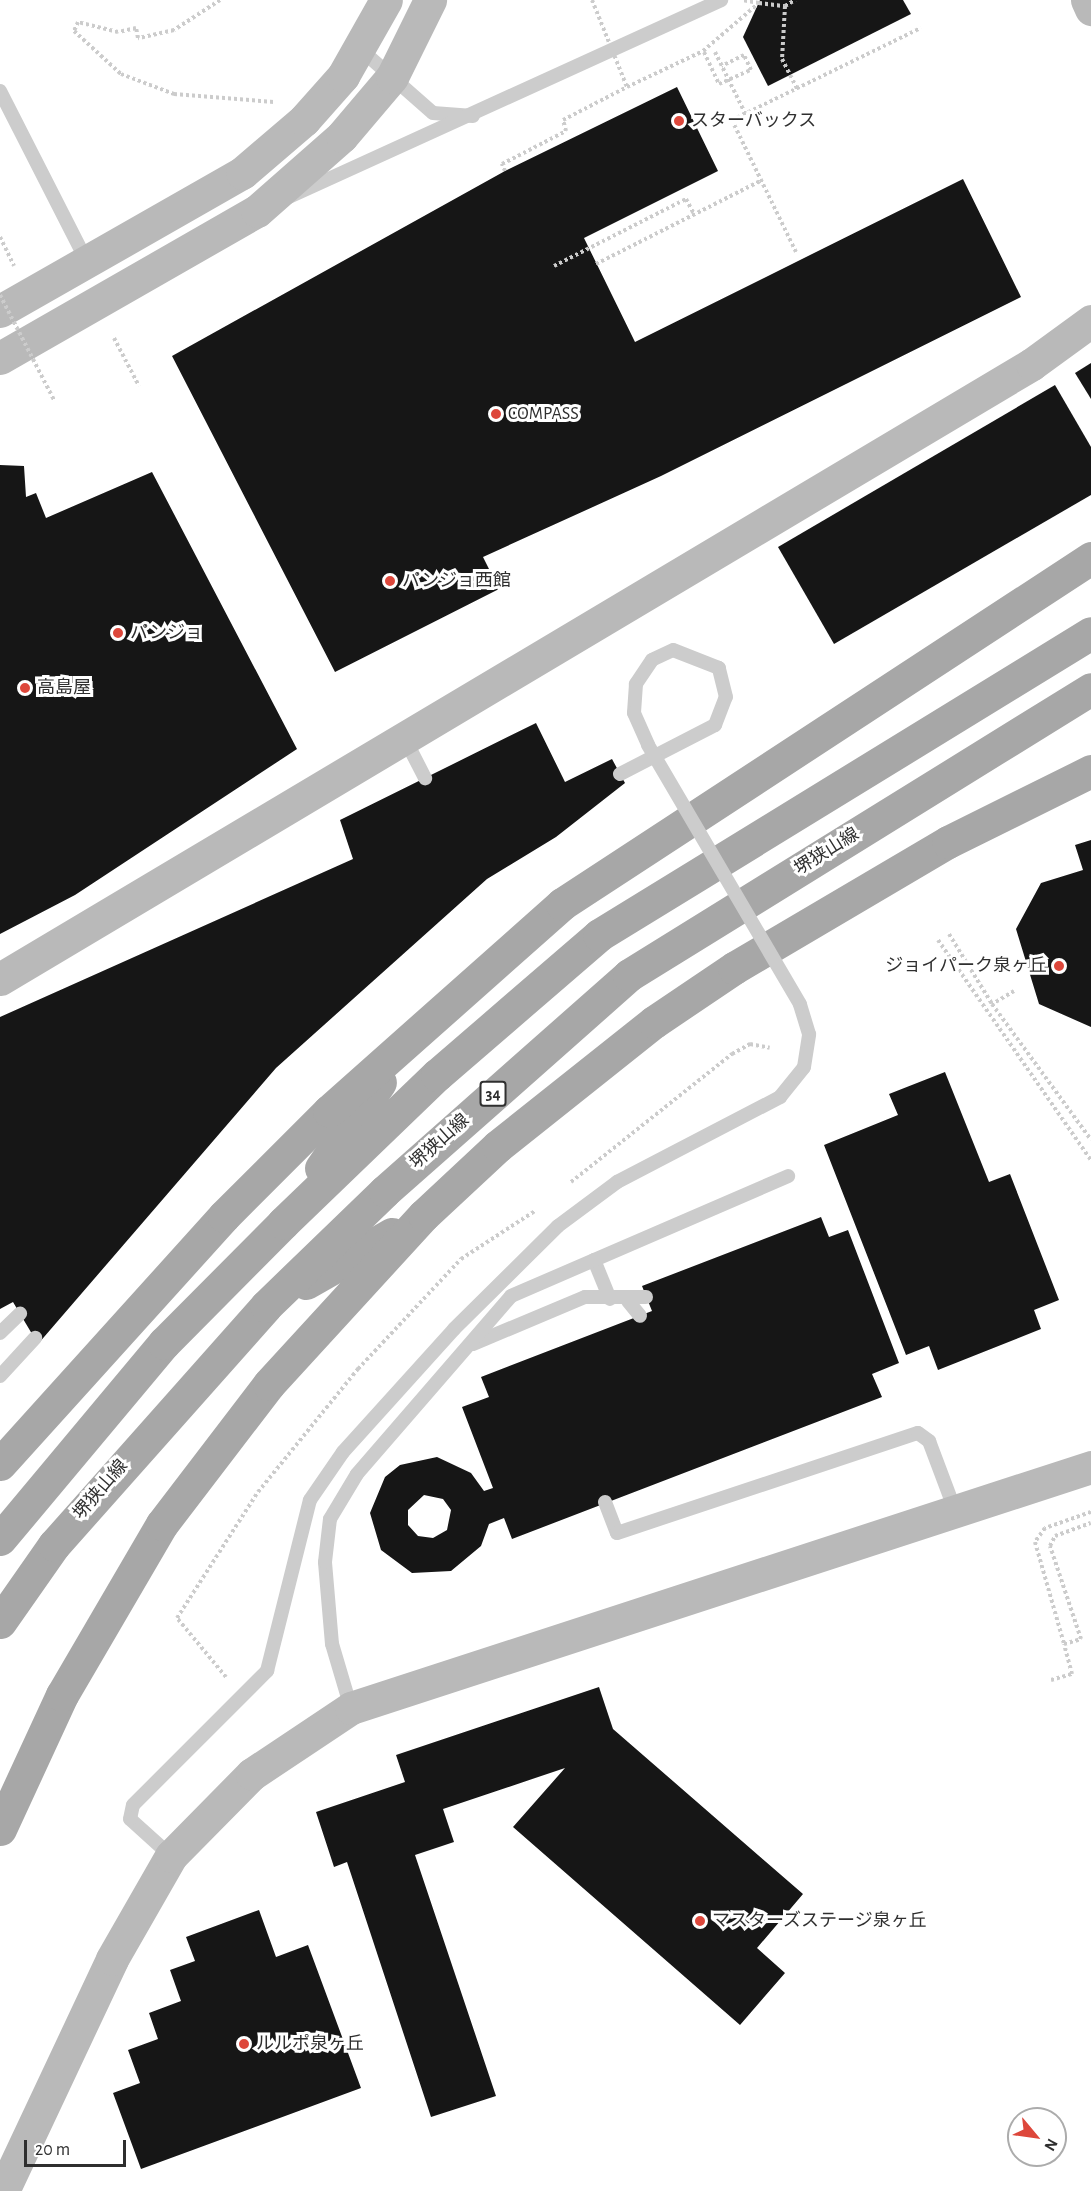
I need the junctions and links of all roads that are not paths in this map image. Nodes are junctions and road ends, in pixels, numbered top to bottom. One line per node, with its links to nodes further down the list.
1 (386, 0): 6 (street)
2 (430, 0): 7 (street)
3 (721, 0): 9 (lane)
4 (1088, 0): 5 (street)
5 (1091, 9)
6 (358, 48): 7 (lane); 11 (street)
7 (392, 77): 9 (lane); 10 (street)
8 (0, 90): 11 (lane)
9 (475, 117): 10 (lane)
10 (257, 211): 14 (street)
11 (87, 262): 12 (street)
12 (0, 311)
13 (1091, 321): 18 (street)
14 (0, 358)
15 (1091, 558): 23 (main road)
16 (1091, 633): 24 (main road)
17 (1091, 689): 28 (main road, 堺狭山線 / 34)
18 (406, 741): 21 (lane); 22 (street)
19 (1091, 771): 29 (main road)
20 (621, 774): 52 (lane, bridge)
21 (425, 778)
22 (0, 979)
23 (410, 1038): 25 (main road); 27 (main road)
24 (437, 1075): 25 (main road); 30 (main road)
25 (347, 1130): 27 (main road); 30 (main road)
26 (788, 1176): 32 (lane)
27 (256, 1184): 44 (main road)
28 (385, 1191): 31 (main road); 36 (main road, 堺狭山線 / 34)
29 (424, 1215): 31 (main road); 42 (main road)
30 (284, 1222): 48 (main road)
31 (351, 1258): 36 (main road); 42 (main road)
32 (594, 1260): 34 (lane); 41 (lane)
33 (646, 1297): 35 (lane)
34 (610, 1299): 35 (lane); 41 (lane)
35 (628, 1300): 38 (lane)
36 (266, 1306): 49 (main road, 堺狭山線 / 34)
37 (20, 1314): 39 (lane)
38 (640, 1316)
39 (0, 1333)
40 (35, 1338): 43 (lane)
41 (473, 1344): 50 (lane)
42 (298, 1350): 51 (main road)
43 (0, 1376)
44 (0, 1464)
45 (1091, 1467): 47 (street)
46 (605, 1502): 47 (lane)
47 (955, 1510): 50 (street)
48 (0, 1539)
49 (0, 1622)
50 (351, 1708): 52 (street)
51 (0, 1829)
52 (171, 1856): 53 (street)
53 (7, 2184)

